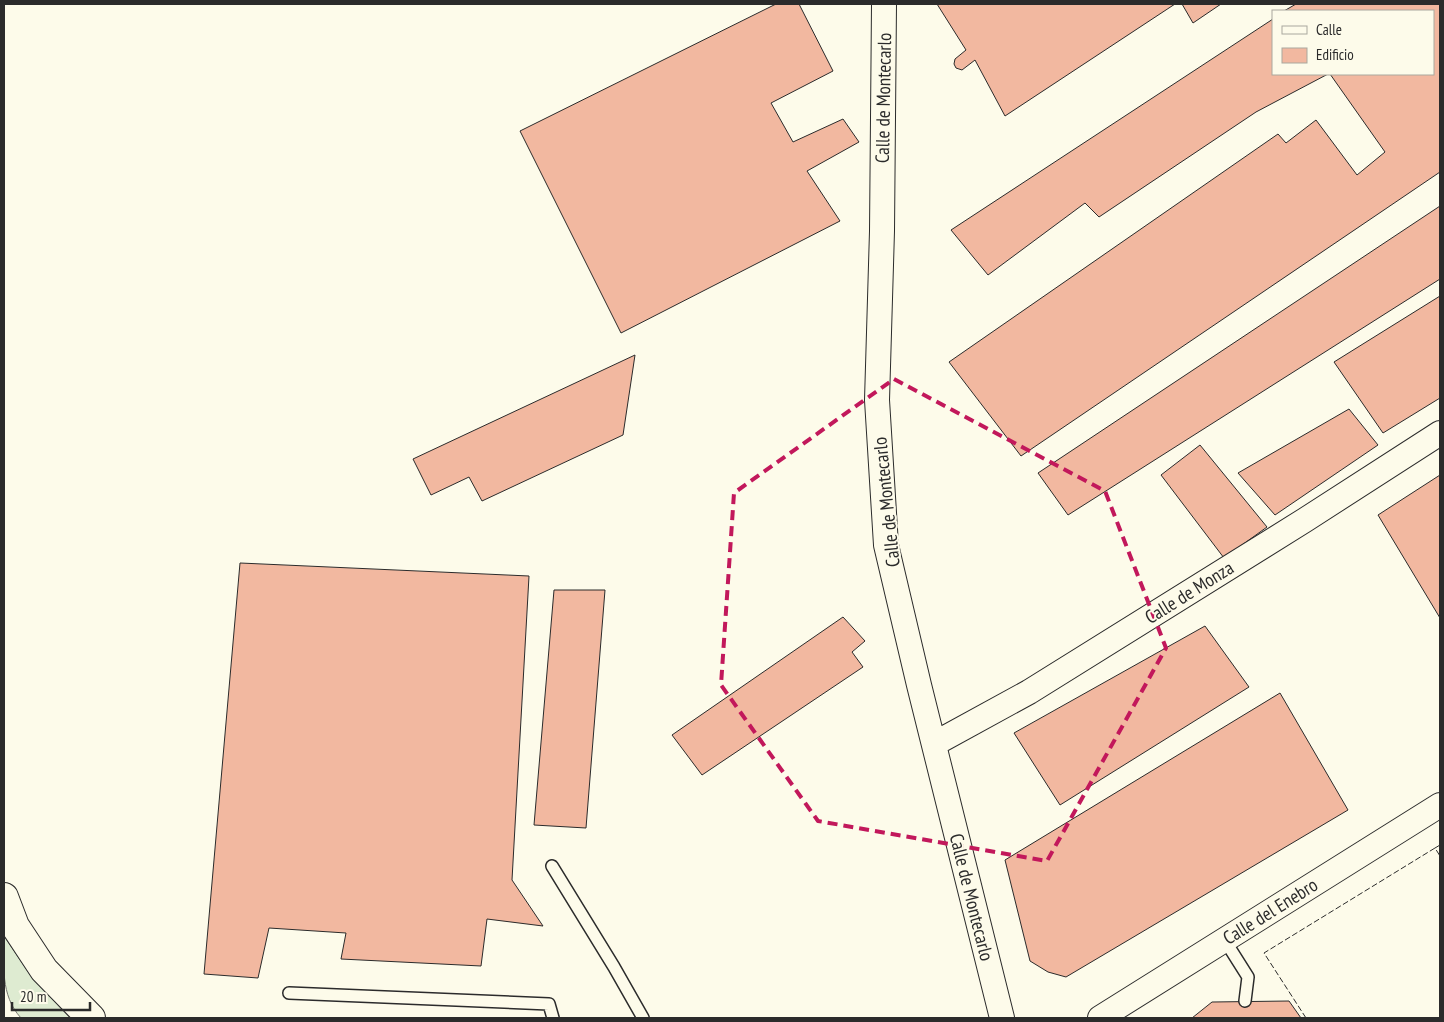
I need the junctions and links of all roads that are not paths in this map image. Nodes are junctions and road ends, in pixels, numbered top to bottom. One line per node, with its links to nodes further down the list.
1 (884, 4): 3 (street, Calle de Montecarlo)
2 (1440, 432): 3 (street, Calle de Monza)
3 (934, 744): 13 (street, Calle de Montecarlo)
4 (1440, 805): 7 (street, Calle del Enebro)
5 (552, 866): 12 (lane)
6 (4, 897): 10 (highway)
7 (1224, 939): 9 (lane); 14 (street, Calle del Enebro)
8 (289, 993): 11 (lane)
9 (1245, 1001)
10 (92, 1018)
11 (552, 1018)
12 (642, 1018)
13 (1002, 1018)
14 (1100, 1018)

